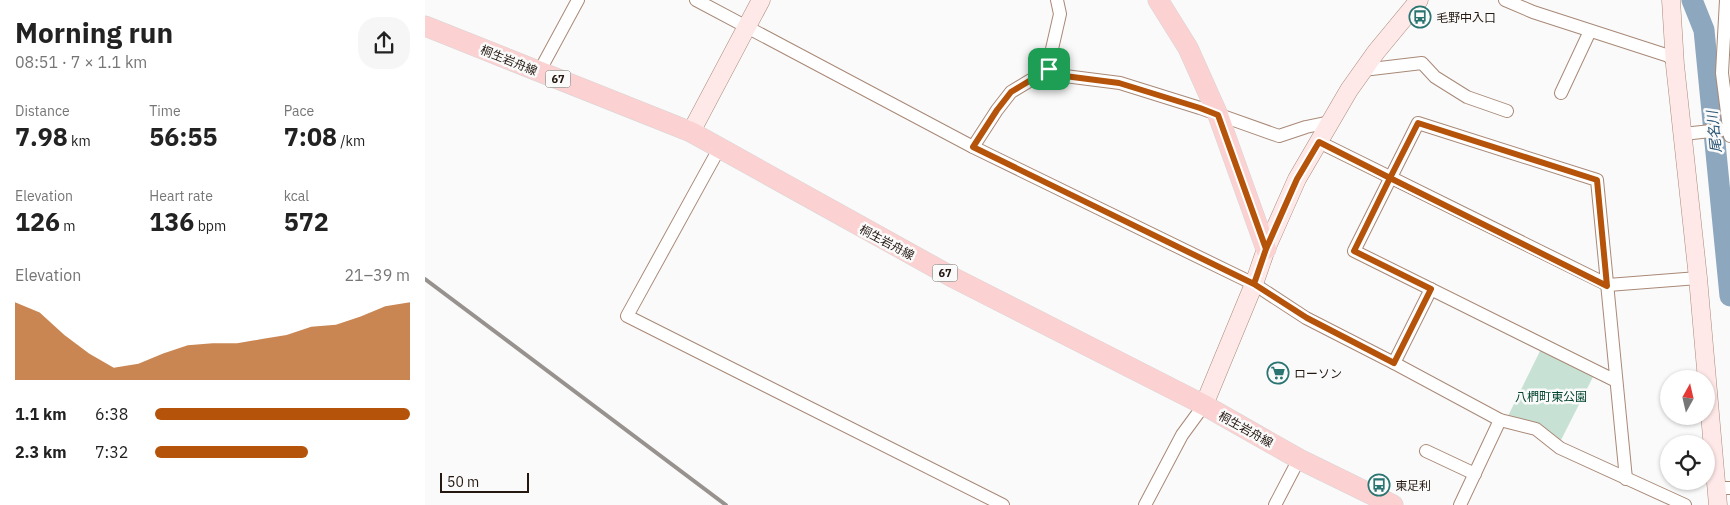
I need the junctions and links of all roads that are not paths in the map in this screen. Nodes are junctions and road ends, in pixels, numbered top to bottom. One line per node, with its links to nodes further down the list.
1 (578, 0): 16 (street)
2 (696, 0): 11 (street)
3 (761, 0): 11 (street)
4 (1057, 0): 14 (street)
5 (1158, 0): 19 (main road)
6 (1419, 0): 15 (street)
7 (1505, 0): 12 (street)
8 (1726, 0): 21 (street)
9 (1672, 3): 13 (street)
10 (425, 26): 16 (main road, 桐生岩舟線 / 67)
11 (746, 28): 22 (street); 26 (street)
12 (1590, 31): 13 (street); 17 (street)
13 (1675, 65): 23 (street)
14 (1049, 69): 19 (street); 26 (street)
15 (1363, 70): 18 (street); 20 (street)
16 (539, 72): 22 (main road, 桐生岩舟線 / 67)
17 (1561, 93)
18 (1507, 111)
19 (1218, 115): 20 (street); 28 (main road)
20 (1330, 122): 24 (street)
21 (1728, 131): 23 (street)
22 (691, 132): 25 (main road, 桐生岩舟線 / 67)
23 (1690, 133): 29 (street)
24 (1319, 142): 27 (street); 28 (street)
25 (720, 147): 35 (main road, 桐生岩舟線 / 67); 42 (street)
26 (973, 147): 30 (street)
27 (1390, 178): 31 (street); 31 (street); 32 (street)
28 (1266, 249): 30 (street)
29 (1698, 278): 31 (street); 41 (street)
30 (1254, 284): 33 (street); 35 (street)
31 (1607, 286): 34 (street)
32 (1431, 289): 33 (street); 34 (street)
33 (1394, 363): 36 (street)
34 (1616, 381): 40 (street)
35 (1204, 405): 38 (main road, 桐生岩舟線 / 67); 43 (street)
36 (1500, 420): 39 (street); 40 (street)
37 (1426, 451): 39 (street)
38 (1299, 459): 44 (street); 45 (main road, 桐生岩舟線 / 67)
39 (1475, 474): 46 (street)
40 (1625, 479): 47 (street)
41 (1721, 494)
42 (1000, 504)
43 (1145, 505)
44 (1275, 505)
45 (1392, 505)
46 (1460, 505)
47 (1685, 505)

